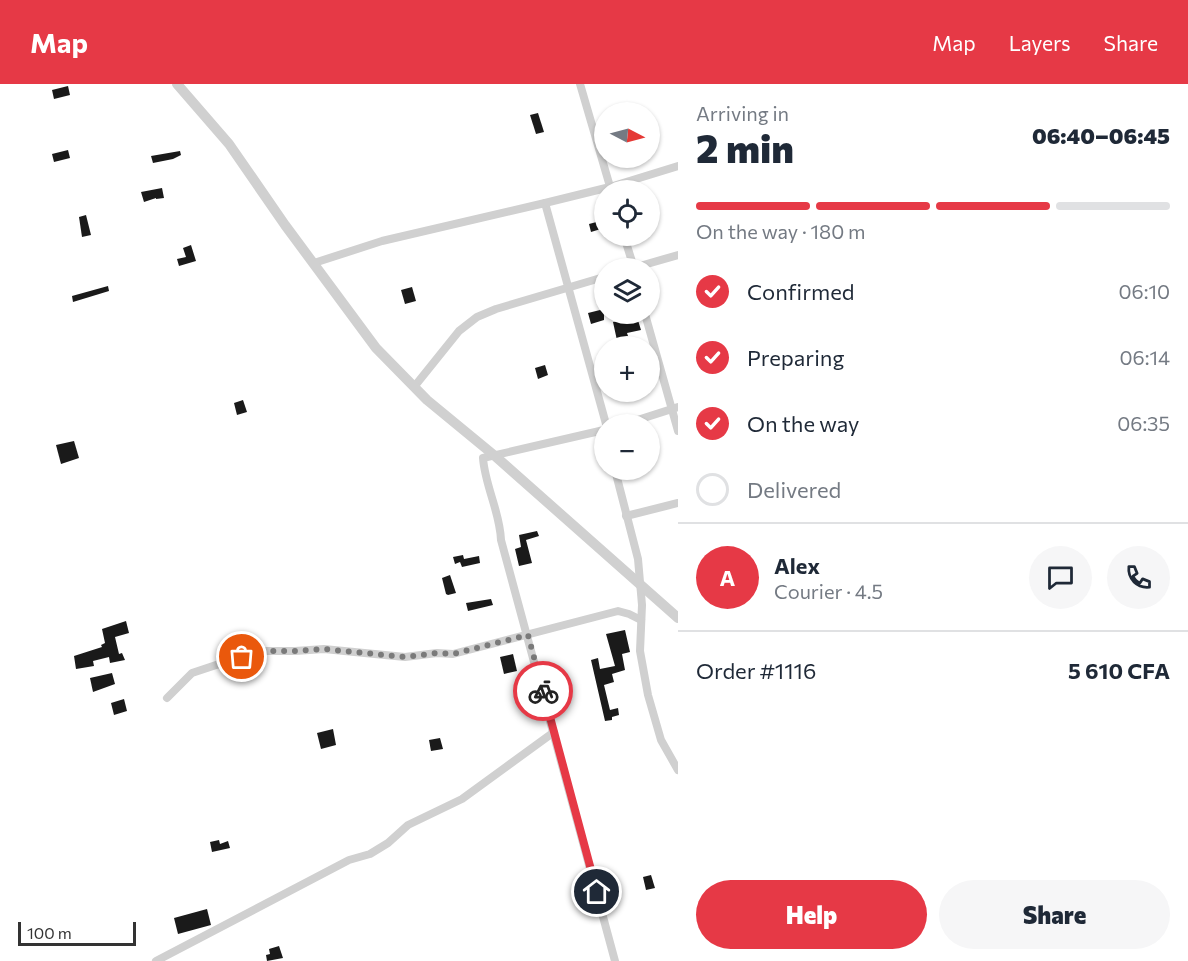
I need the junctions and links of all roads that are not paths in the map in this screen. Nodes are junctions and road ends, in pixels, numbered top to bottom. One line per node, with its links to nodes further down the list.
1 (177, 84): 10 (street)
2 (580, 84): 4 (street)
3 (678, 166): 5 (street)
4 (607, 180)
5 (637, 180)
6 (594, 192): 7 (street)
7 (545, 203): 10 (street); 12 (street)
8 (678, 255): 9 (street)
9 (660, 260)
10 (314, 263): 14 (street)
11 (594, 280): 12 (street)
12 (569, 288): 14 (street); 16 (street)
13 (648, 324): 15 (street)
14 (414, 387): 20 (street)
15 (675, 408): 17 (street); 18 (street)
16 (603, 414)
17 (656, 414)
18 (678, 431)
19 (594, 432): 20 (street)
20 (495, 456): 24 (street); 27 (street)
21 (617, 480): 23 (street)
22 (678, 503): 23 (street)
23 (626, 516): 24 (street)
24 (642, 584): 25 (street); 26 (street)
25 (678, 618)
26 (641, 620): 27 (street); 30 (street)
27 (528, 635): 28 (street); 29 (street)
28 (167, 698)
29 (554, 732): 31 (street); 32 (street)
30 (678, 770)
31 (156, 961)
32 (615, 961)

